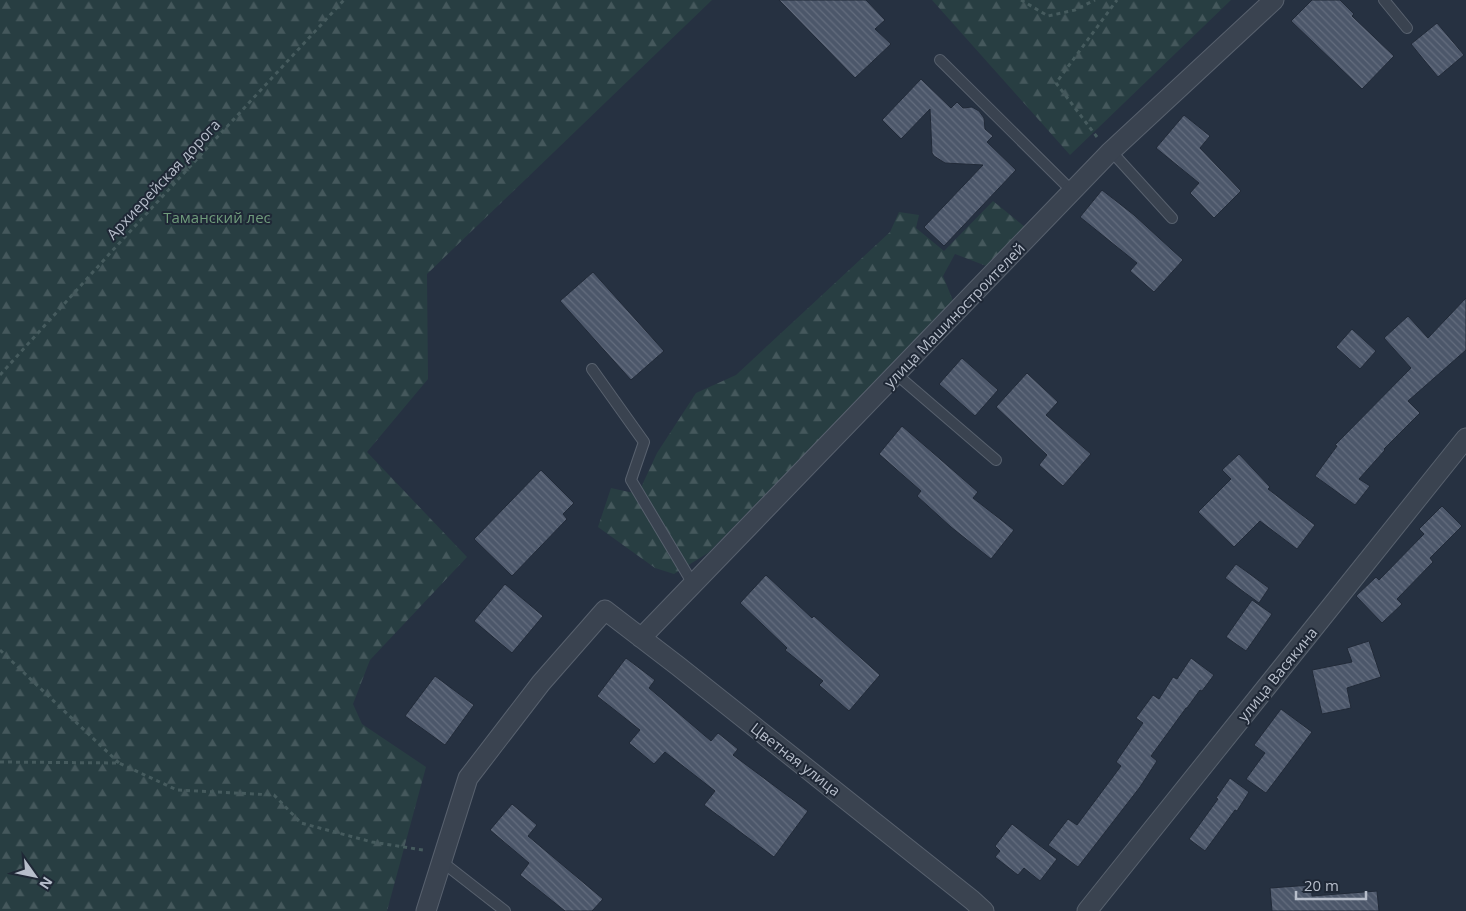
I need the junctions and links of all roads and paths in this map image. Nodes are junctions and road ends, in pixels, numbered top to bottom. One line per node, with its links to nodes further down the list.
1 (344, 0): 14 (path, Архиерейская дорога)
2 (1021, 0): 3 (path)
3 (1095, 0)
4 (1118, 0): 9 (path)
5 (1274, 0): 9 (street, улица Машиностроителей)
6 (1384, 0): 7 (lane)
7 (1407, 28)
8 (940, 60): 10 (lane)
9 (1110, 152): 10 (street, улица Машиностроителей); 11 (lane)
10 (1072, 192): 13 (street, улица Машиностроителей)
11 (1172, 218)
12 (592, 370): 17 (lane)
13 (896, 374): 16 (lane); 17 (street, улица Машиностроителей)
14 (0, 375)
15 (1466, 438): 26 (street, улица Васякина)
16 (996, 460)
17 (693, 584): 18 (street, улица Машиностроителей)
18 (642, 638): 22 (street, Цветная улица); 25 (street, Цветная улица)
19 (0, 650): 21 (path)
20 (0, 762): 21 (path)
21 (119, 763): 22 (path)
22 (442, 857): 23 (street); 24 (lane)
23 (426, 911)
24 (505, 911)
25 (984, 911)
26 (1087, 911)

